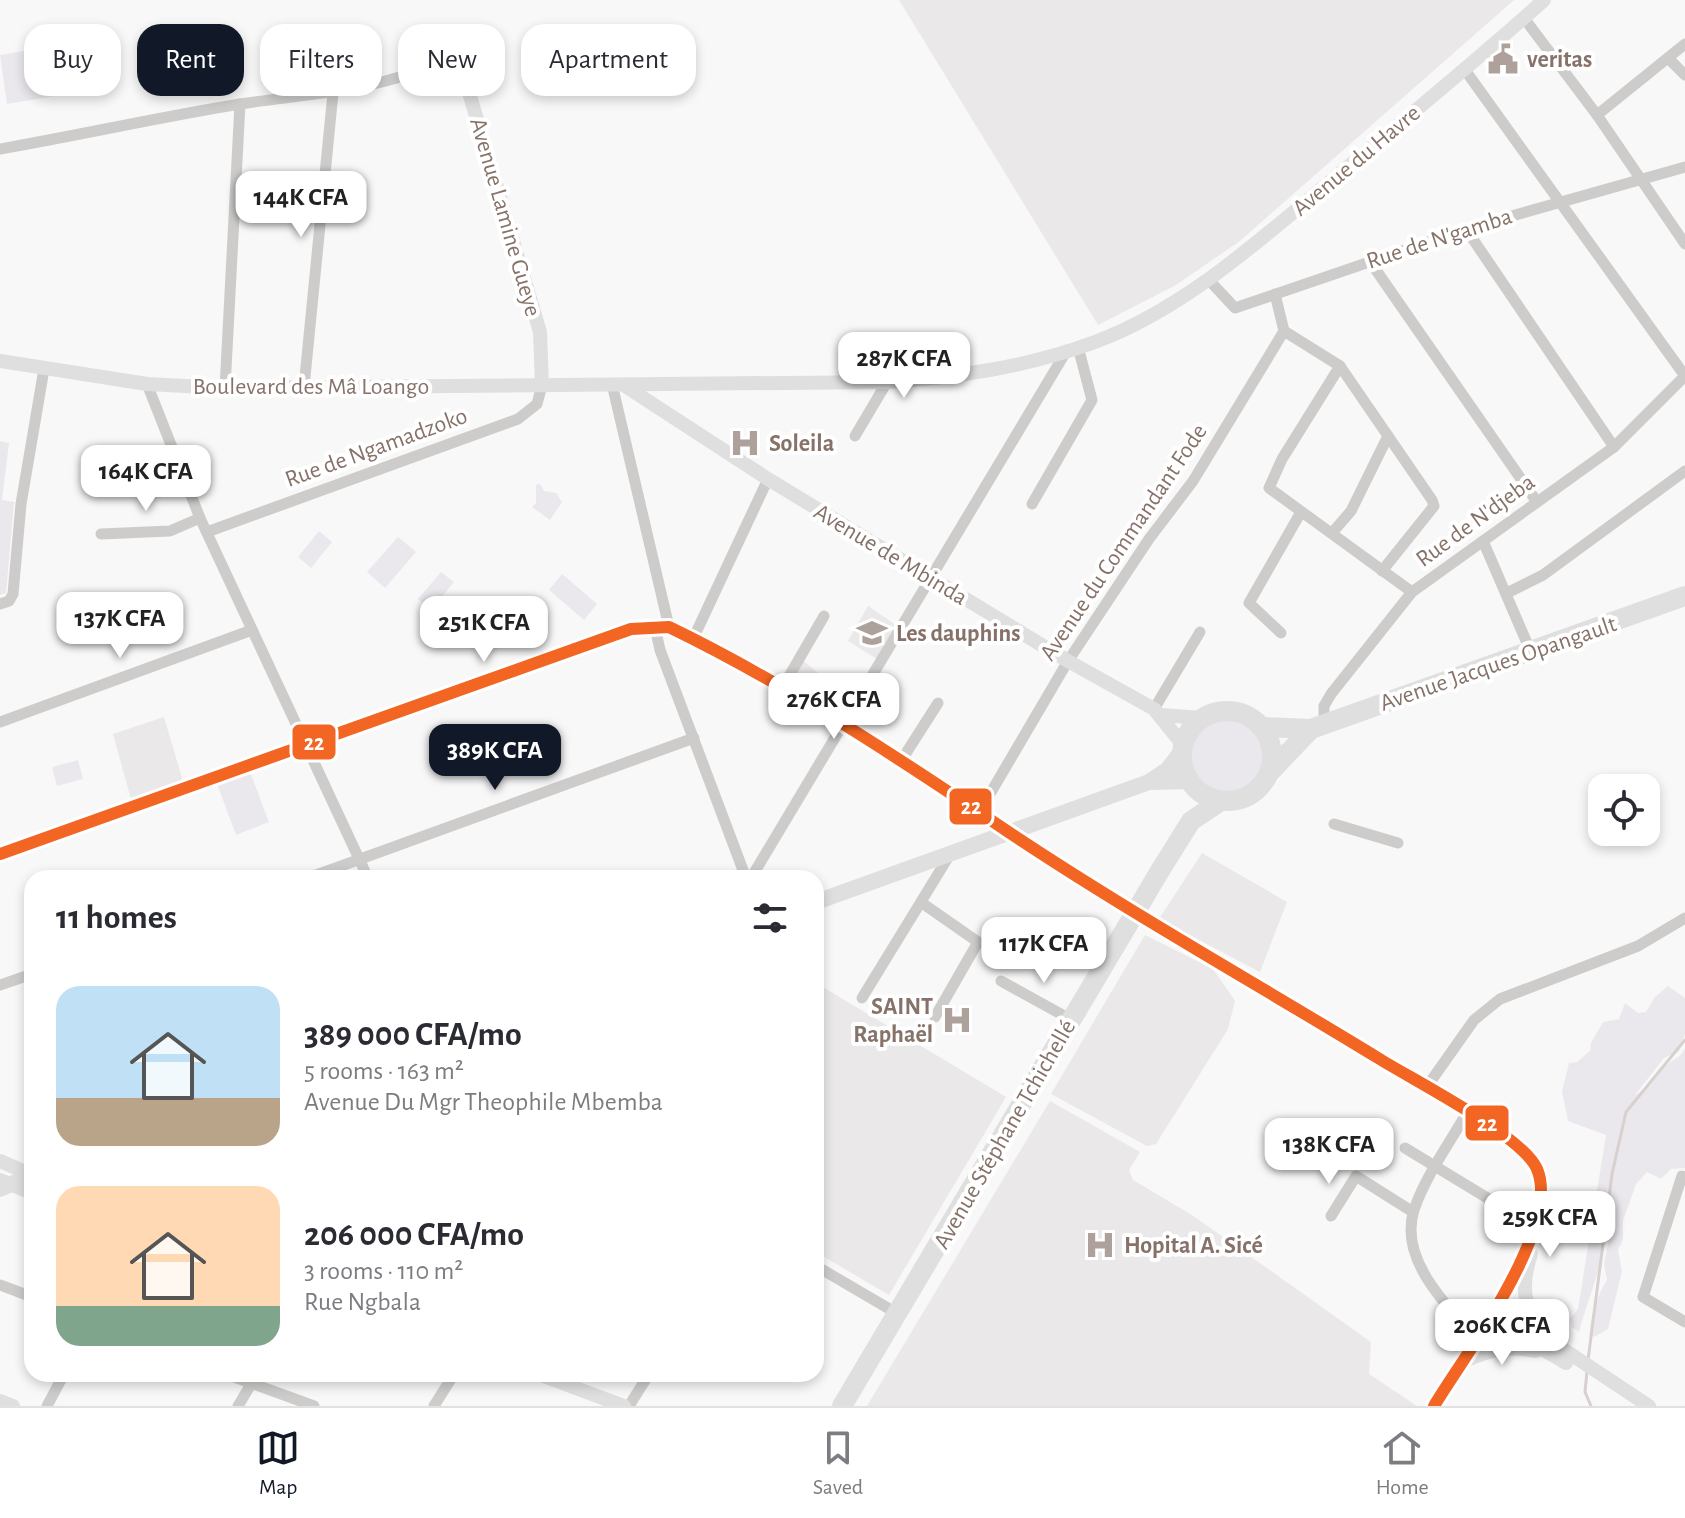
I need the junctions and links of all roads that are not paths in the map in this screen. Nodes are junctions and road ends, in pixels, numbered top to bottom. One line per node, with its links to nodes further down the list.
1 (1544, 0): 2 (street, Avenue du Havre)
2 (1524, 18): 5 (street, Avenue du Havre); 11 (street)
3 (1685, 44): 4 (street)
4 (1668, 58): 6 (street); 11 (street)
5 (1465, 70): 15 (street); 19 (street, Avenue du Havre)
6 (1685, 75)
7 (308, 96): 10 (street)
8 (333, 96): 31 (street)
9 (470, 96): 29 (street, Avenue Lamine Gueye)
10 (240, 104): 12 (street); 32 (street)
11 (1597, 115): 14 (street)
12 (0, 149)
13 (1685, 167): 14 (street, Rue de N'gamba)
14 (1641, 179): 15 (street, Rue de N'gamba); 17 (street)
15 (1559, 201): 16 (street, Rue de N'gamba); 26 (street)
16 (1466, 229): 18 (street, Rue de N'gamba); 35 (street)
17 (1685, 244)
18 (1369, 260): 20 (street, Rue de N'gamba); 38 (street)
19 (1208, 279): 20 (street, Rue de N'gamba); 22 (street, Avenue du Havre)
20 (1275, 294): 21 (street)
21 (1284, 331): 24 (street); 60 (street, Avenue du Commandant Fode)
22 (1072, 348): 27 (street); 39 (street); 47 (street)
23 (0, 361): 25 (street, Boulevard des Mâ Loango)
24 (1340, 366): 34 (street); 40 (street)
25 (44, 369): 28 (street, Boulevard des Mâ Loango); 51 (street)
26 (1685, 376): 35 (street, Rue de N'djeba)
27 (887, 382): 30 (street); 33 (street)
28 (147, 384): 32 (street, Boulevard des Mâ Loango); 41 (street)
29 (542, 385): 30 (street, Boulevard des Mâ Loango); 31 (street, Boulevard des Mâ Loango); 42 (street, Rue de Ngamadzoko)
30 (618, 385): 37 (street, Avenue de Mbinda); 54 (street)
31 (304, 387): 32 (street, Boulevard des Mâ Loango)
32 (225, 388)
33 (855, 436)
34 (1388, 436): 43 (street); 46 (street)
35 (1614, 447): 38 (street, Rue de N'djeba)
36 (1685, 471): 49 (street)
37 (768, 479): 47 (street, Avenue de Mbinda); 58 (street)
38 (1537, 502): 45 (street, Rue de N'djeba)
39 (1032, 504)
40 (1301, 512): 43 (street); 57 (street)
41 (200, 518): 42 (street); 44 (street)
42 (207, 532): 55 (street)
43 (1332, 533): 46 (street)
44 (101, 534)
45 (1483, 541): 48 (street, Rue de N'djeba); 49 (street)
46 (1382, 571): 48 (street)
47 (932, 578): 60 (street, Avenue de Mbinda); 66 (street)
48 (1412, 592): 67 (street, Rue de N'djeba)
49 (1507, 593): 59 (street)
50 (1685, 596): 59 (highway, Avenue Jacques Opangault)
51 (0, 604)
52 (824, 616): 61 (street)
53 (655, 627): 54 (street); 69 (street); 70 (street)
54 (669, 627): 58 (street)
55 (252, 630): 65 (street); 70 (street)
56 (1200, 632): 63 (street)
57 (1281, 633)
58 (693, 639): 61 (street)
59 (1530, 650): 67 (highway, Avenue Jacques Opangault)
60 (1068, 661): 63 (street, Avenue de Mbinda); 77 (street, Avenue du Commandant Fode)
61 (781, 690): 66 (street)
62 (938, 703): 72 (street)
63 (1158, 712): 64 (street, Avenue de Mbinda); 71 (street, Avenue de Mbinda)
64 (1202, 718): 68 (highway); 71 (highway)
65 (0, 722)
66 (842, 725): 72 (street); 88 (street)
67 (1317, 726): 68 (highway); 73 (highway)
68 (1262, 727): 73 (highway)
69 (694, 738): 84 (street); 87 (street)
70 (308, 747): 82 (street); 84 (street)
71 (1183, 748): 74 (main road); 75 (highway)
72 (901, 761): 77 (street)
73 (1270, 772): 76 (highway)
74 (1149, 782): 75 (main road); 80 (main road)
75 (1192, 784): 76 (highway); 78 (highway, Avenue Stéphane Tchichellé)
76 (1221, 801): 78 (highway, Avenue Stéphane Tchichellé)
77 (980, 811): 80 (street)
78 (1191, 821): 91 (highway, Avenue Stéphane Tchichellé)
79 (1334, 824): 81 (street)
80 (1012, 834): 83 (main road); 91 (street)
81 (1398, 843)
82 (0, 854)
83 (949, 856): 89 (main road); 90 (street)
84 (360, 860): 85 (street); 86 (street)
85 (331, 870)
86 (364, 870)
87 (745, 870)
88 (753, 870)
89 (824, 899)
90 (922, 903): 96 (street); 97 (street)
91 (1134, 912): 98 (highway, Avenue Stéphane Tchichellé); 99 (street)
92 (1685, 918): 99 (street)
93 (24, 977): 95 (street)
94 (1001, 981): 98 (street)
95 (0, 985)
96 (862, 998)
97 (935, 1017)
98 (1070, 1019): 117 (highway, Avenue Stéphane Tchichellé)
99 (1426, 1088): 100 (street)
100 (1468, 1111): 103 (street); 108 (street)
101 (1405, 1148): 103 (street)
102 (0, 1161): 104 (street)
103 (1436, 1168): 110 (street); 111 (street)
104 (24, 1172)
105 (1682, 1176): 118 (street)
106 (24, 1178): 107 (main road)
107 (4, 1185): 109 (street)
108 (1542, 1188): 116 (street); 120 (street)
109 (24, 1191)
110 (1489, 1199)
111 (1413, 1212): 112 (street); 119 (street)
112 (1331, 1216)
113 (824, 1271): 117 (street)
114 (0, 1285): 115 (street)
115 (24, 1294)
116 (1495, 1313): 119 (street); 120 (street)
117 (899, 1314): 136 (highway, Avenue Stéphane Tchichellé)
118 (1685, 1322)
119 (1479, 1339): 121 (street)
120 (1545, 1347): 121 (street); 122 (street)
121 (1460, 1363): 137 (street)
122 (1594, 1375): 138 (street); 139 (street)
123 (60, 1382): 131 (street)
124 (252, 1382): 132 (street)
125 (261, 1382): 133 (street)
126 (449, 1382): 134 (street)
127 (560, 1382): 135 (street)
128 (643, 1382): 135 (street)
129 (0, 1401): 130 (street)
130 (13, 1406)
131 (47, 1406)
132 (238, 1406)
133 (314, 1406)
134 (434, 1406)
135 (626, 1406)
136 (842, 1406)
137 (1434, 1406)
138 (1637, 1406)
139 (1649, 1406)

